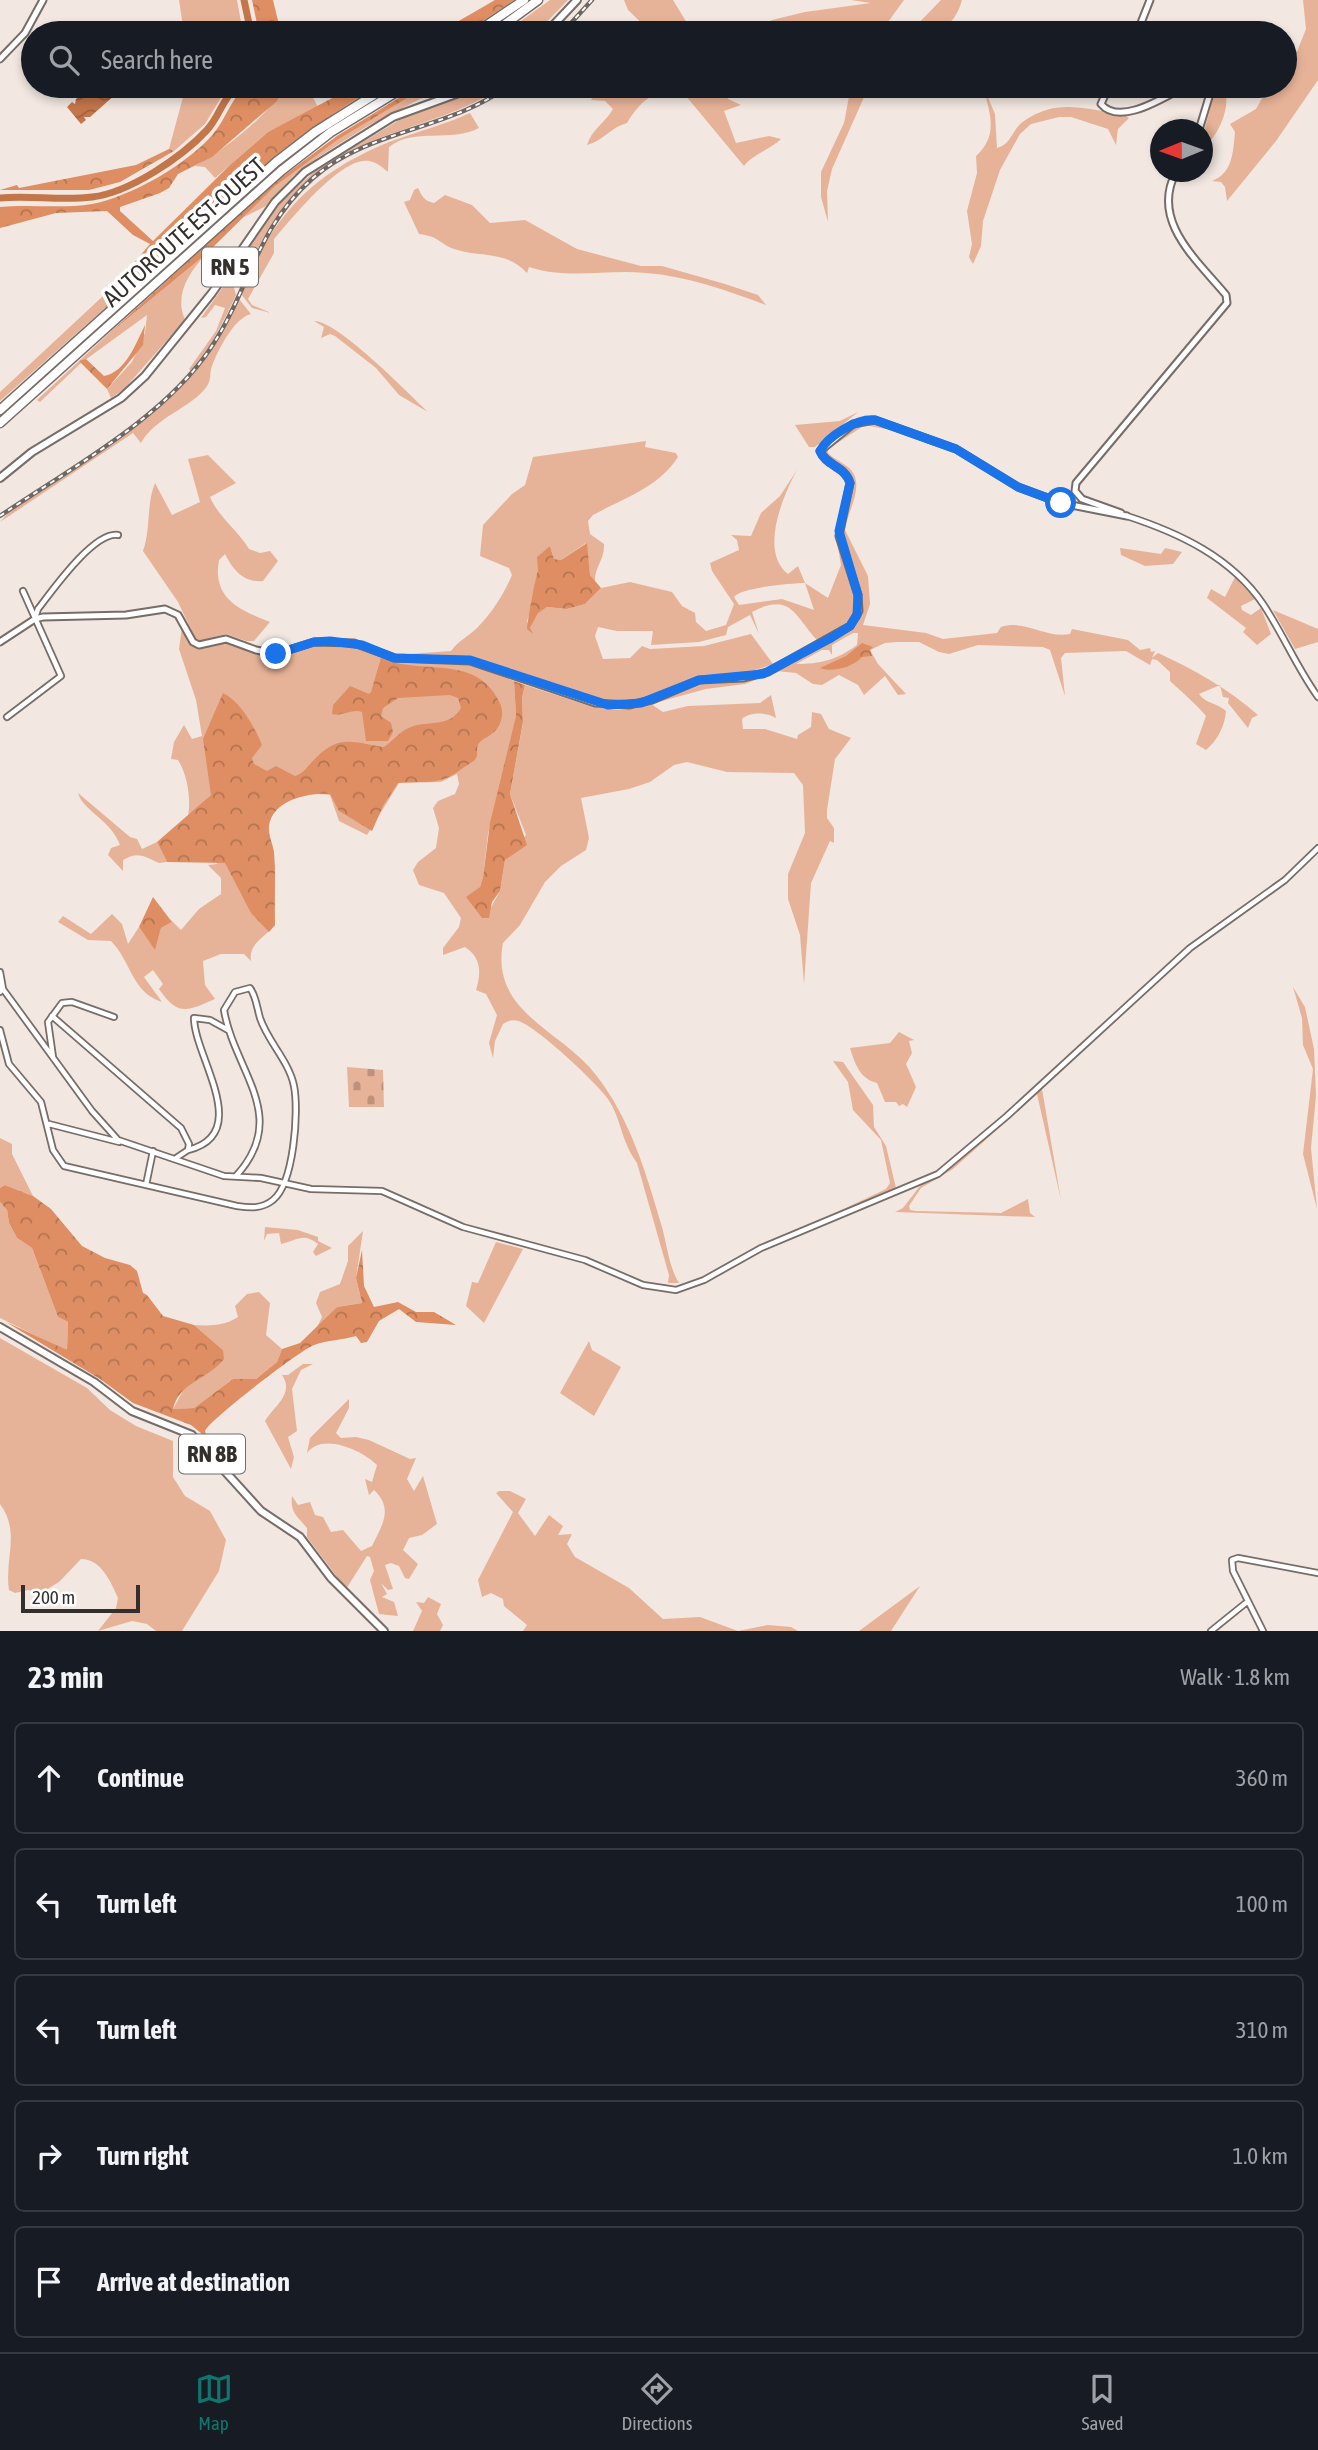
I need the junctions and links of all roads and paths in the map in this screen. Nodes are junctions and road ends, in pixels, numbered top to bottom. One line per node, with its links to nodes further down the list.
1 (43, 0): 6 (street)
2 (524, 0): 7 (highway)
3 (538, 0): 8 (highway)
4 (577, 0): 9 (main road)
5 (1150, 0): 10 (street)
6 (32, 21)
7 (493, 21)
8 (509, 21)
9 (557, 21)
10 (1142, 21)
11 (21, 37): 12 (street)
12 (0, 59)
13 (369, 98): 21 (highway, AUTOROUTE EST-OUEST)
14 (386, 98): 22 (highway, AUTOROUTE EST-OUEST)
15 (445, 98): 23 (main road, RN 5)
16 (1104, 98): 17 (street)
17 (1163, 98)
18 (1209, 98): 19 (street)
19 (1202, 119)
20 (1173, 182): 24 (street)
21 (0, 410)
22 (0, 423)
23 (0, 478)
24 (1127, 516): 27 (street); 29 (street)
25 (118, 534): 27 (street)
26 (23, 591): 27 (street)
27 (35, 619): 28 (street); 30 (street)
28 (0, 642)
29 (1318, 697)
30 (6, 717)
31 (1318, 848): 45 (street)
32 (0, 972): 33 (street)
33 (1, 989): 38 (street)
34 (52, 1016): 35 (street); 38 (street); 41 (street)
35 (114, 1017)
36 (0, 1030): 39 (street)
37 (228, 1030): 41 (street); 44 (street); 45 (street)
38 (53, 1057): 40 (street)
39 (49, 1124): 40 (street); 46 (street)
40 (125, 1143): 42 (street)
41 (188, 1150): 43 (street)
42 (153, 1151): 43 (street); 46 (street)
43 (176, 1159): 44 (street)
44 (236, 1177): 45 (street)
45 (285, 1183): 46 (street)
46 (146, 1185)
47 (0, 1327): 50 (main road, RN 8B)
48 (1318, 1573): 49 (street)
49 (1248, 1602): 51 (street); 52 (street)
50 (384, 1631)
51 (1211, 1631)
52 (1263, 1631)

